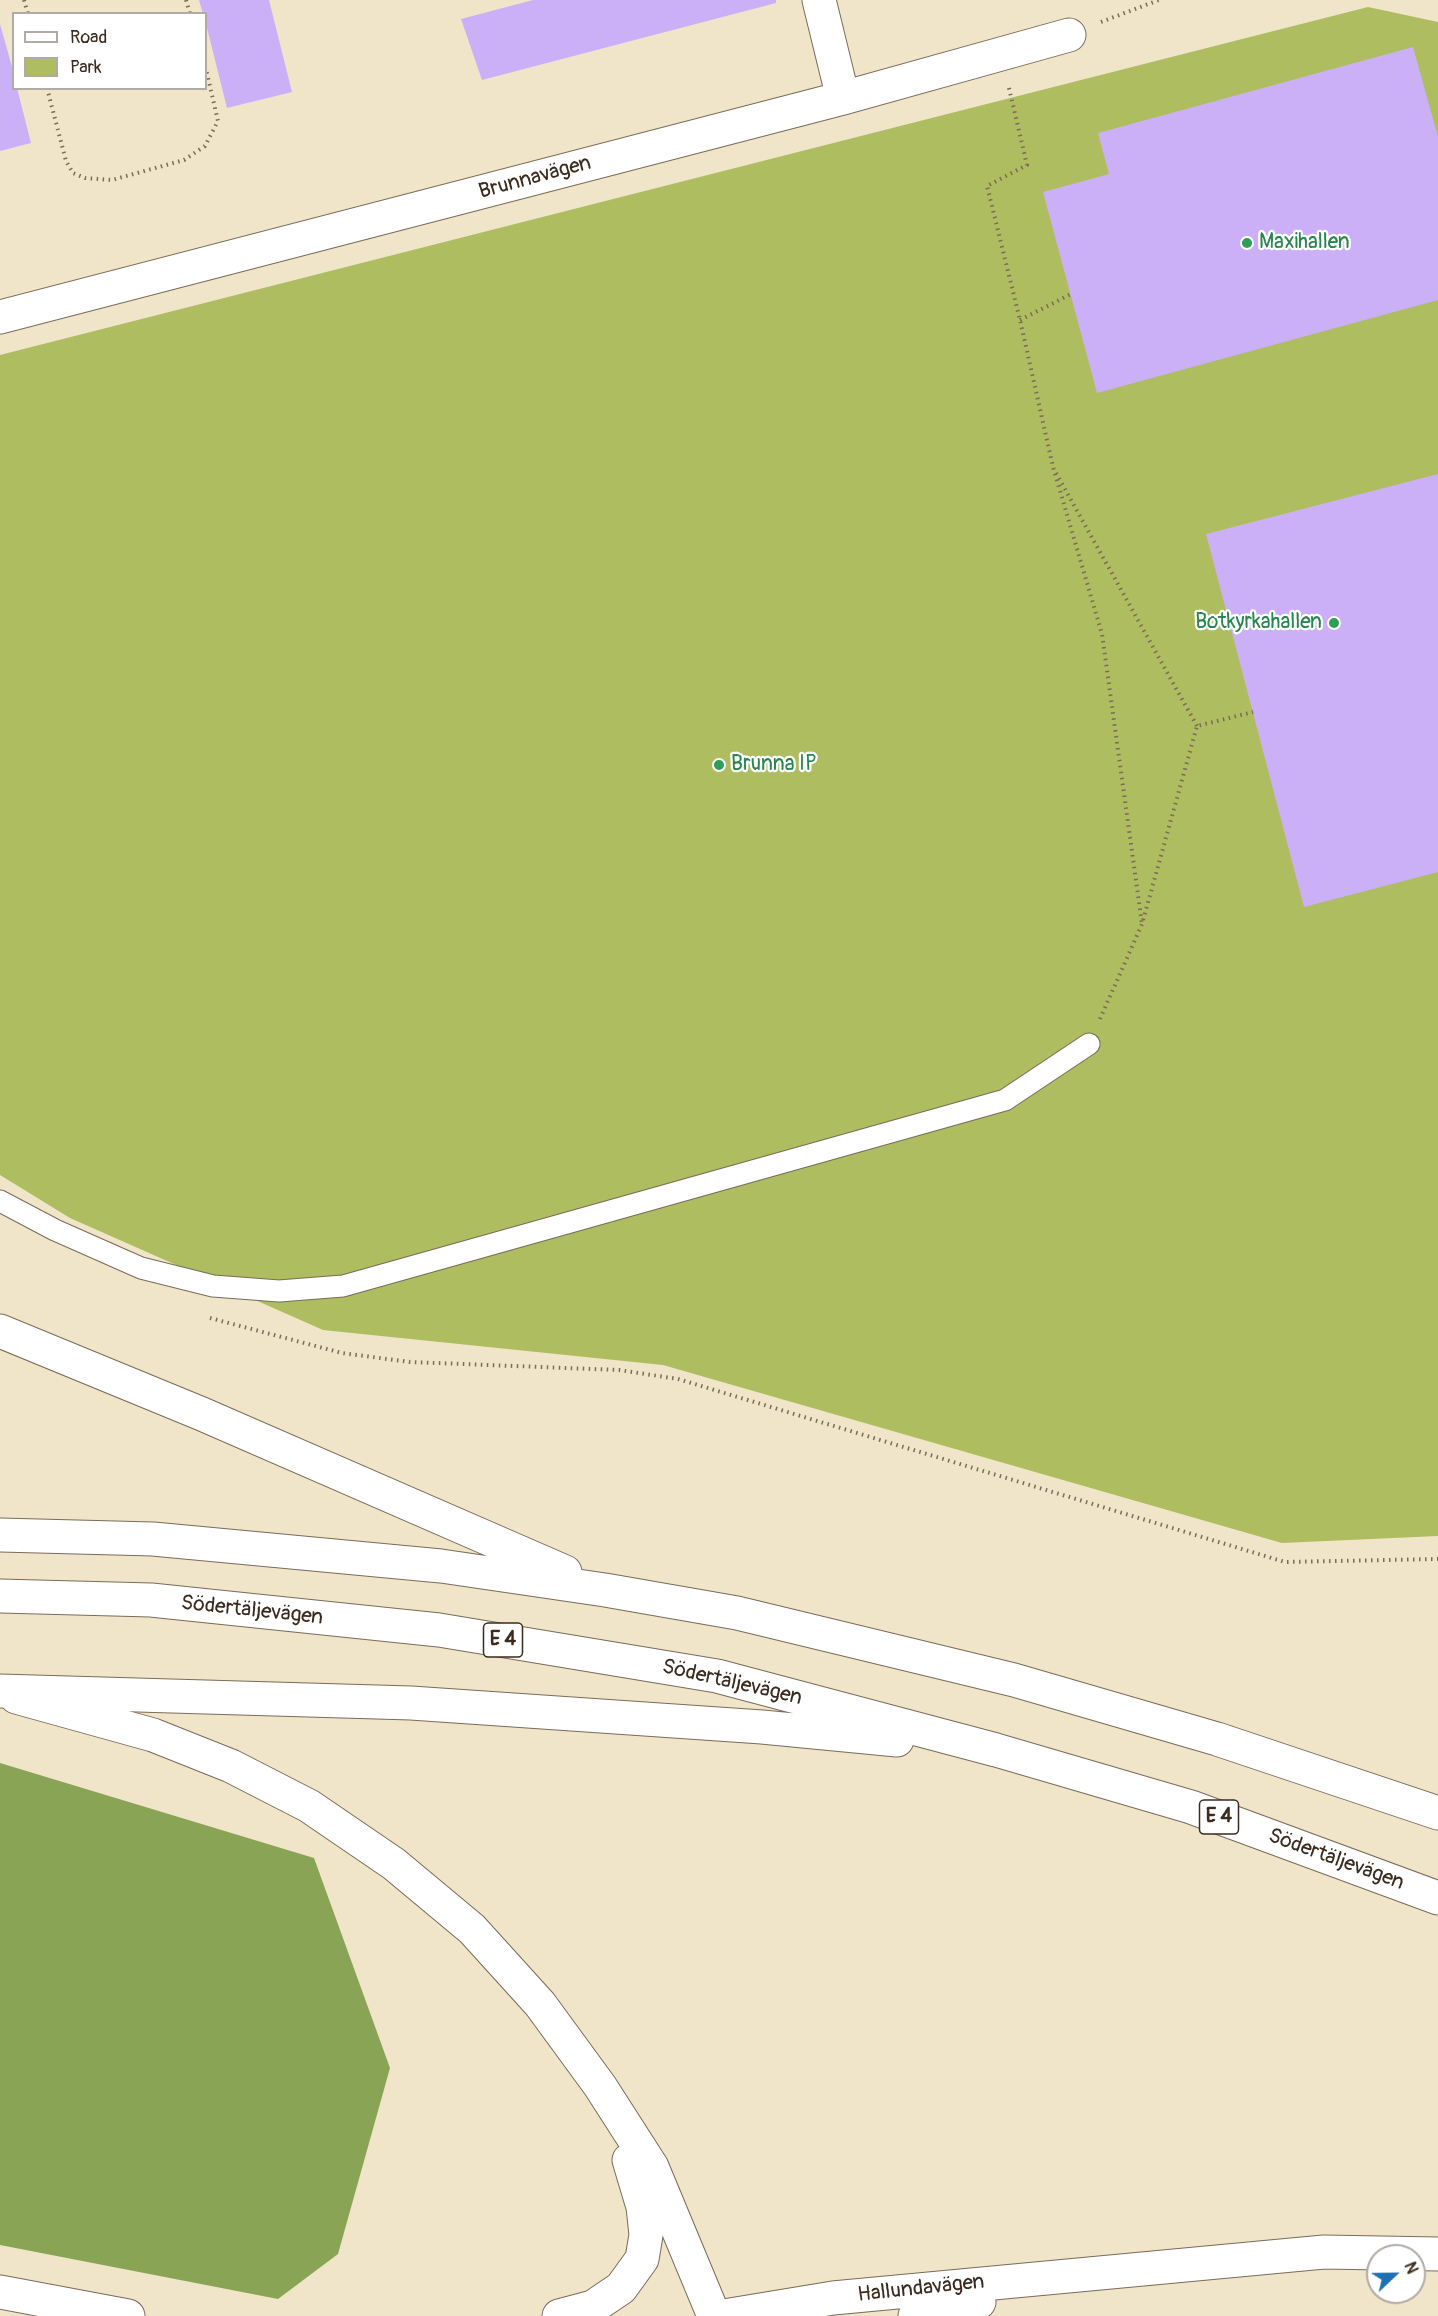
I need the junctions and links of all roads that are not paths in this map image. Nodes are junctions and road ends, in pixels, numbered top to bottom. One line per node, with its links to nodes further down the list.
1 (819, 0): 3 (main road)
2 (1069, 35): 3 (main road, Brunnavägen)
3 (843, 99): 4 (main road, Brunnavägen)
4 (0, 317)
5 (1089, 1044): 6 (lane)
6 (0, 1201)
7 (0, 1331): 9 (main road)
8 (0, 1535): 9 (main road)
9 (605, 1590): 13 (main road)
10 (0, 1596): 12 (main road, Södertäljevägen / E 4)
11 (0, 1692): 12 (main road); 15 (main road)
12 (996, 1750): 14 (main road, Södertäljevägen / E 4)
13 (1438, 1814)
14 (1438, 1898)
15 (600, 2086): 20 (main road); 21 (main road)
16 (1438, 2254): 17 (main road, Hallundavägen)
17 (1118, 2270): 22 (main road, Hallundavägen); 23 (main road, Hallundavägen)
18 (0, 2292): 19 (main road)
19 (128, 2316)
20 (560, 2316)
21 (714, 2316)
22 (724, 2316)
23 (915, 2316)

